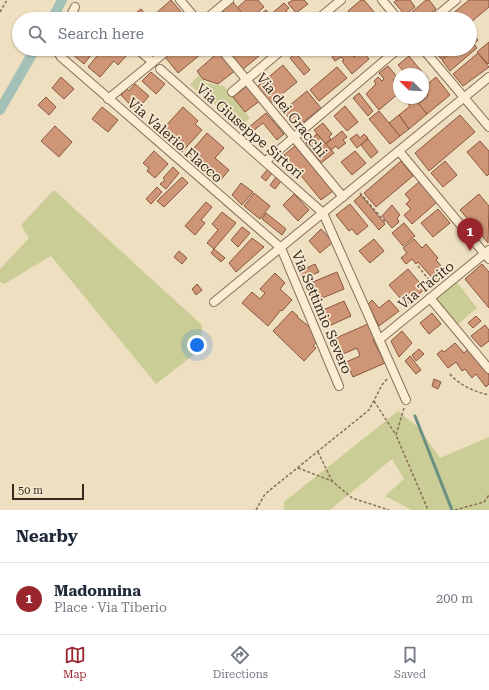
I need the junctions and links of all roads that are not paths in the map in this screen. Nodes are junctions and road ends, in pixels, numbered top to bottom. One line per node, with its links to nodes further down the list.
1 (180, 0): 8 (street)
2 (229, 0): 9 (street)
3 (341, 0): 10 (street)
4 (382, 0): 11 (street)
5 (456, 0): 12 (street)
6 (75, 7): 7 (street)
7 (72, 12)
8 (190, 12)
9 (214, 12)
10 (326, 12)
11 (392, 12)
12 (441, 12)
13 (60, 56): 26 (street, Via Valerio Flacco)
14 (146, 56): 20 (street)
15 (160, 56): 20 (street)
16 (227, 56): 23 (street, Via dei Gracchi)
17 (275, 56): 23 (street)
18 (390, 56): 28 (street)
19 (429, 56): 25 (street)
20 (153, 62): 26 (street)
21 (160, 69): 30 (street, Via Giuseppe Sirtori)
22 (489, 77): 25 (street)
23 (246, 80): 24 (street); 28 (street, Via dei Gracchi)
24 (232, 92)
25 (464, 98): 27 (street); 29 (street)
26 (108, 99): 33 (street, Via Valerio Flacco)
27 (489, 127)
28 (294, 137): 30 (street); 31 (street, Via dei Gracchi)
29 (399, 151): 31 (street); 34 (street)
30 (266, 161): 32 (street, Via Giuseppe Sirtori)
31 (342, 197): 32 (street)
32 (323, 213): 33 (street); 37 (street)
33 (280, 248): 36 (street); 39 (street, Via Settimio Severo)
34 (488, 254): 35 (street, Via Tacito)
35 (430, 298): 37 (street, Via Tacito); 38 (street)
36 (214, 302)
37 (380, 339): 40 (street)
38 (489, 369)
39 (339, 386)
40 (406, 400)

